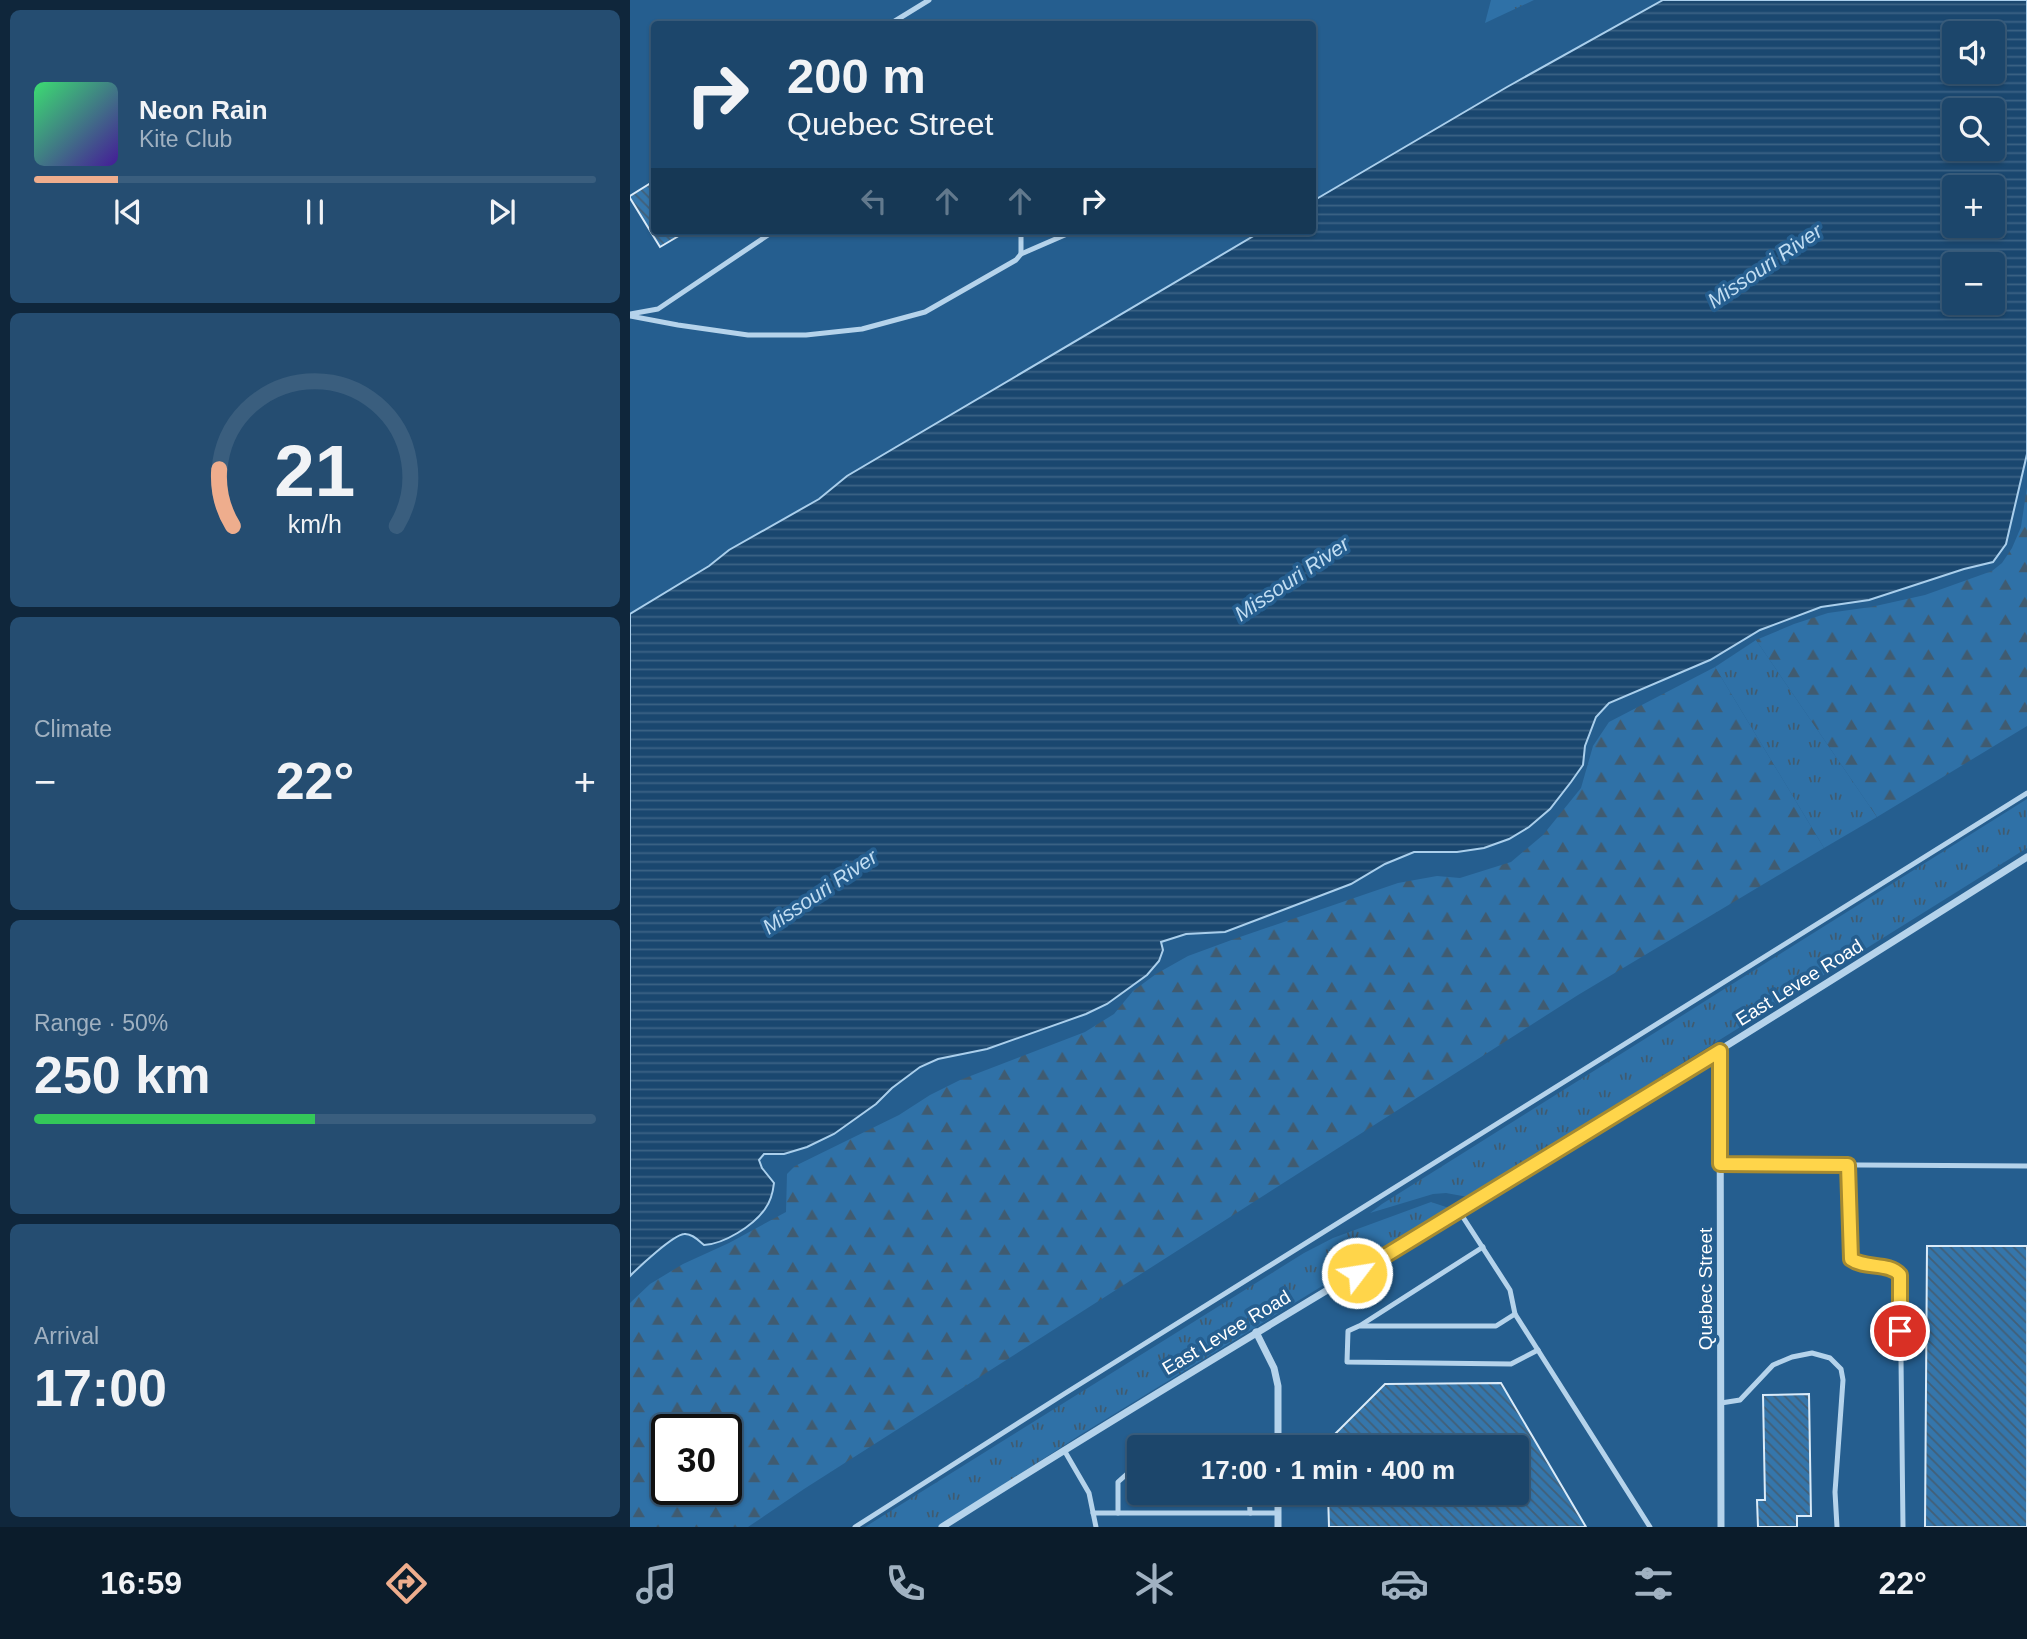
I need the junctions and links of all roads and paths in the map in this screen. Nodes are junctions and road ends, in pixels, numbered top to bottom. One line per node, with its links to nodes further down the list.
1 (929, 0): 2 (lane)
2 (895, 21)
3 (768, 235): 7 (lane)
4 (1021, 235): 6 (lane)
5 (1065, 235): 6 (lane)
6 (1021, 254): 7 (lane)
7 (630, 315)
8 (2027, 793): 30 (lane)
9 (2027, 856): 10 (street, East Levee Road)
10 (1720, 1051): 11 (street, Quebec Street); 14 (street, East Levee Road)
11 (1720, 1164): 12 (lane); 20 (street, Quebec Street)
12 (1848, 1165): 13 (lane); 37 (lane)
13 (2027, 1166)
14 (1459, 1211): 15 (lane); 18 (street, East Levee Road)
15 (1483, 1247): 16 (lane); 17 (lane)
16 (1515, 1314): 17 (lane); 19 (lane)
17 (1359, 1326): 19 (lane)
18 (1256, 1332): 21 (street); 22 (street, East Levee Road)
19 (1538, 1350): 34 (lane)
20 (1721, 1403): 35 (street, Quebec Street); 36 (lane)
21 (1278, 1435)
22 (1064, 1450): 26 (lane); 31 (street, East Levee Road)
23 (1127, 1474): 27 (lane)
24 (1250, 1505): 28 (lane)
25 (1278, 1505): 29 (street)
26 (1093, 1513): 27 (lane); 32 (lane)
27 (1118, 1513): 28 (lane)
28 (1250, 1513): 29 (lane)
29 (1278, 1513): 33 (street)
30 (855, 1527)
31 (942, 1527)
32 (1096, 1527)
33 (1278, 1527)
34 (1650, 1527)
35 (1721, 1527)
36 (1837, 1527)
37 (1903, 1527)

